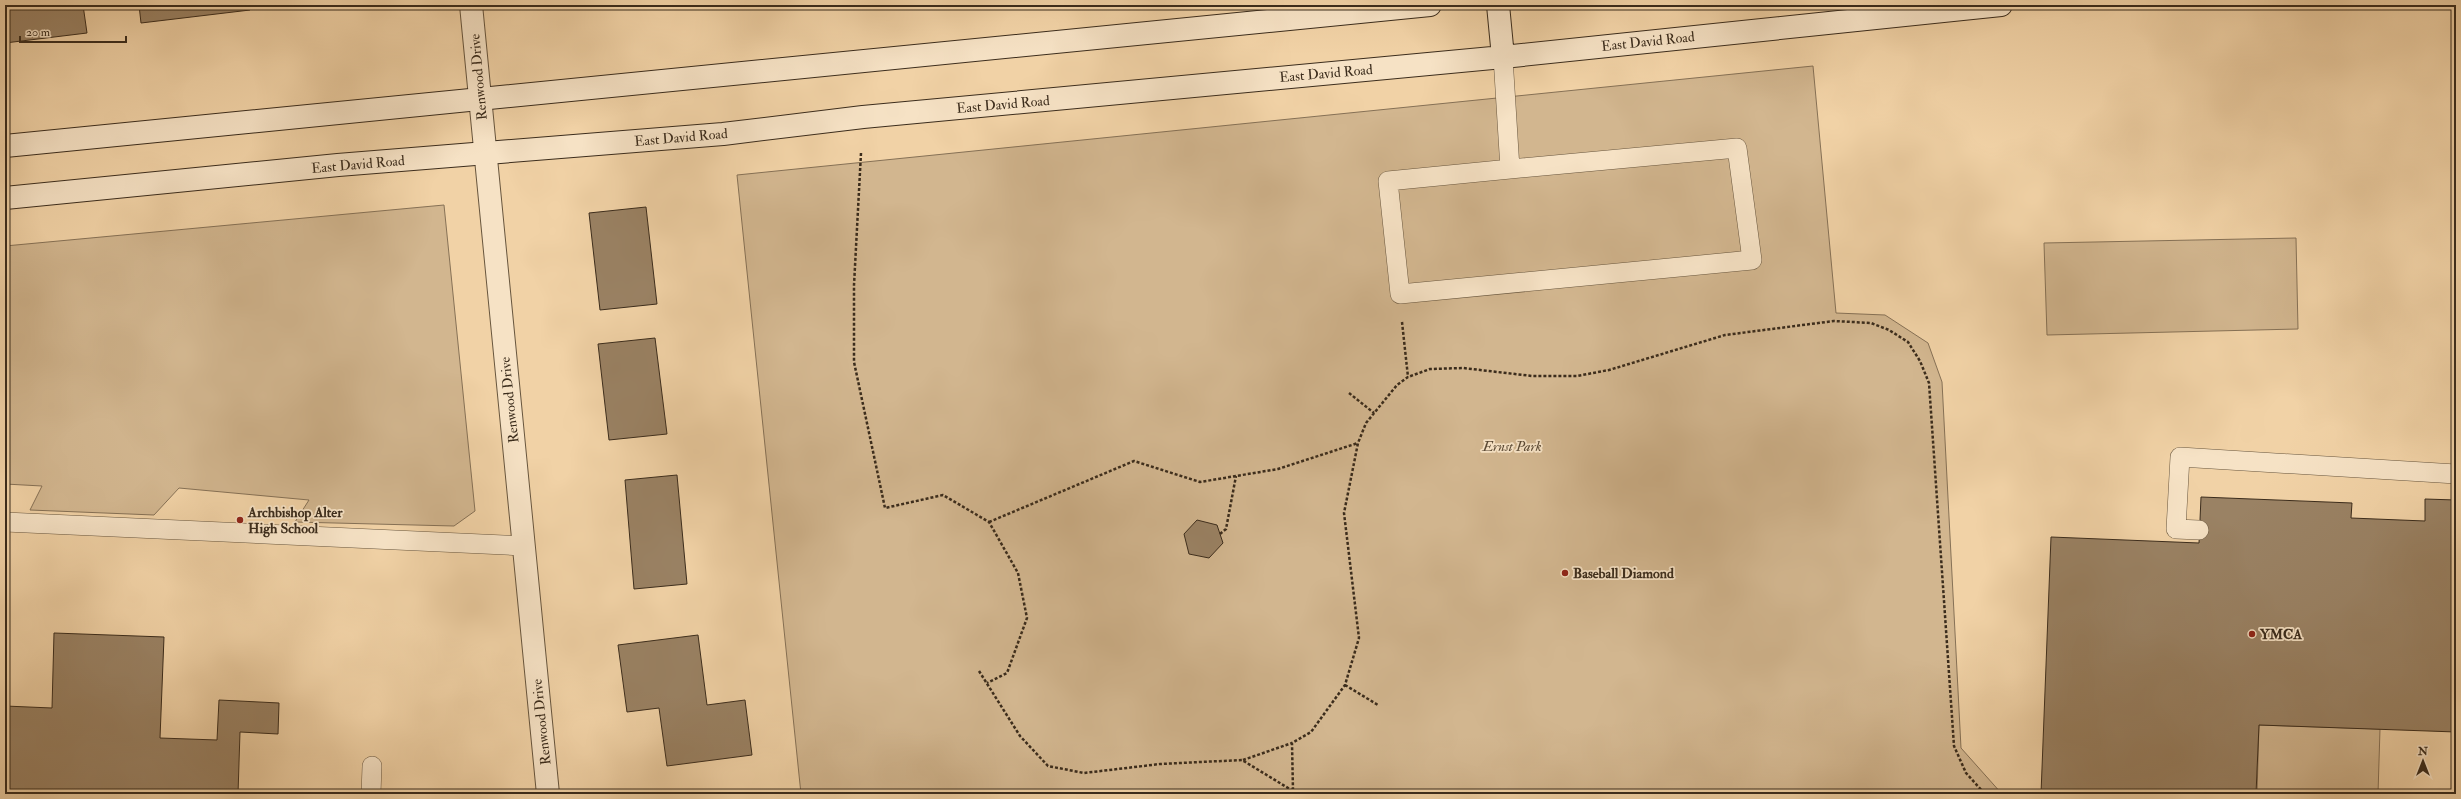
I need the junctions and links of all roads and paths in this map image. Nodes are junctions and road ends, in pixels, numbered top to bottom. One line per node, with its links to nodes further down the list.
1 (471, 5): 6 (street, Renwood Drive)
2 (1430, 5): 6 (street)
3 (1498, 5): 5 (street)
4 (2001, 5): 5 (street, East David Road)
5 (1503, 57): 9 (street, East David Road); 10 (lane)
6 (481, 100): 7 (street); 9 (street, Renwood Drive)
7 (5, 146)
8 (861, 153): 20 (path)
9 (486, 154): 11 (street, East David Road); 23 (street, Renwood Drive)
10 (1510, 169): 12 (lane); 12 (lane)
11 (5, 198)
12 (1400, 294): 13 (path)
13 (1408, 377): 15 (path); 35 (path)
14 (1349, 393): 15 (path)
15 (1374, 413): 16 (path)
16 (1358, 442): 18 (path); 26 (path)
17 (2456, 474): 21 (lane)
18 (1236, 476): 20 (path); 22 (path)
19 (5, 522): 23 (lane)
20 (989, 522): 25 (path)
21 (2199, 530)
22 (1220, 534)
23 (524, 546): 33 (street, Renwood Drive)
24 (979, 671): 25 (path)
25 (987, 683): 29 (path)
26 (1345, 685): 27 (path); 28 (path)
27 (1378, 705)
28 (1292, 743): 29 (path); 31 (path)
29 (1242, 760): 31 (path)
30 (372, 766): 32 (lane)
31 (1293, 791): 34 (path)
32 (371, 794)
33 (548, 794)
34 (1296, 794)
35 (1985, 794)

